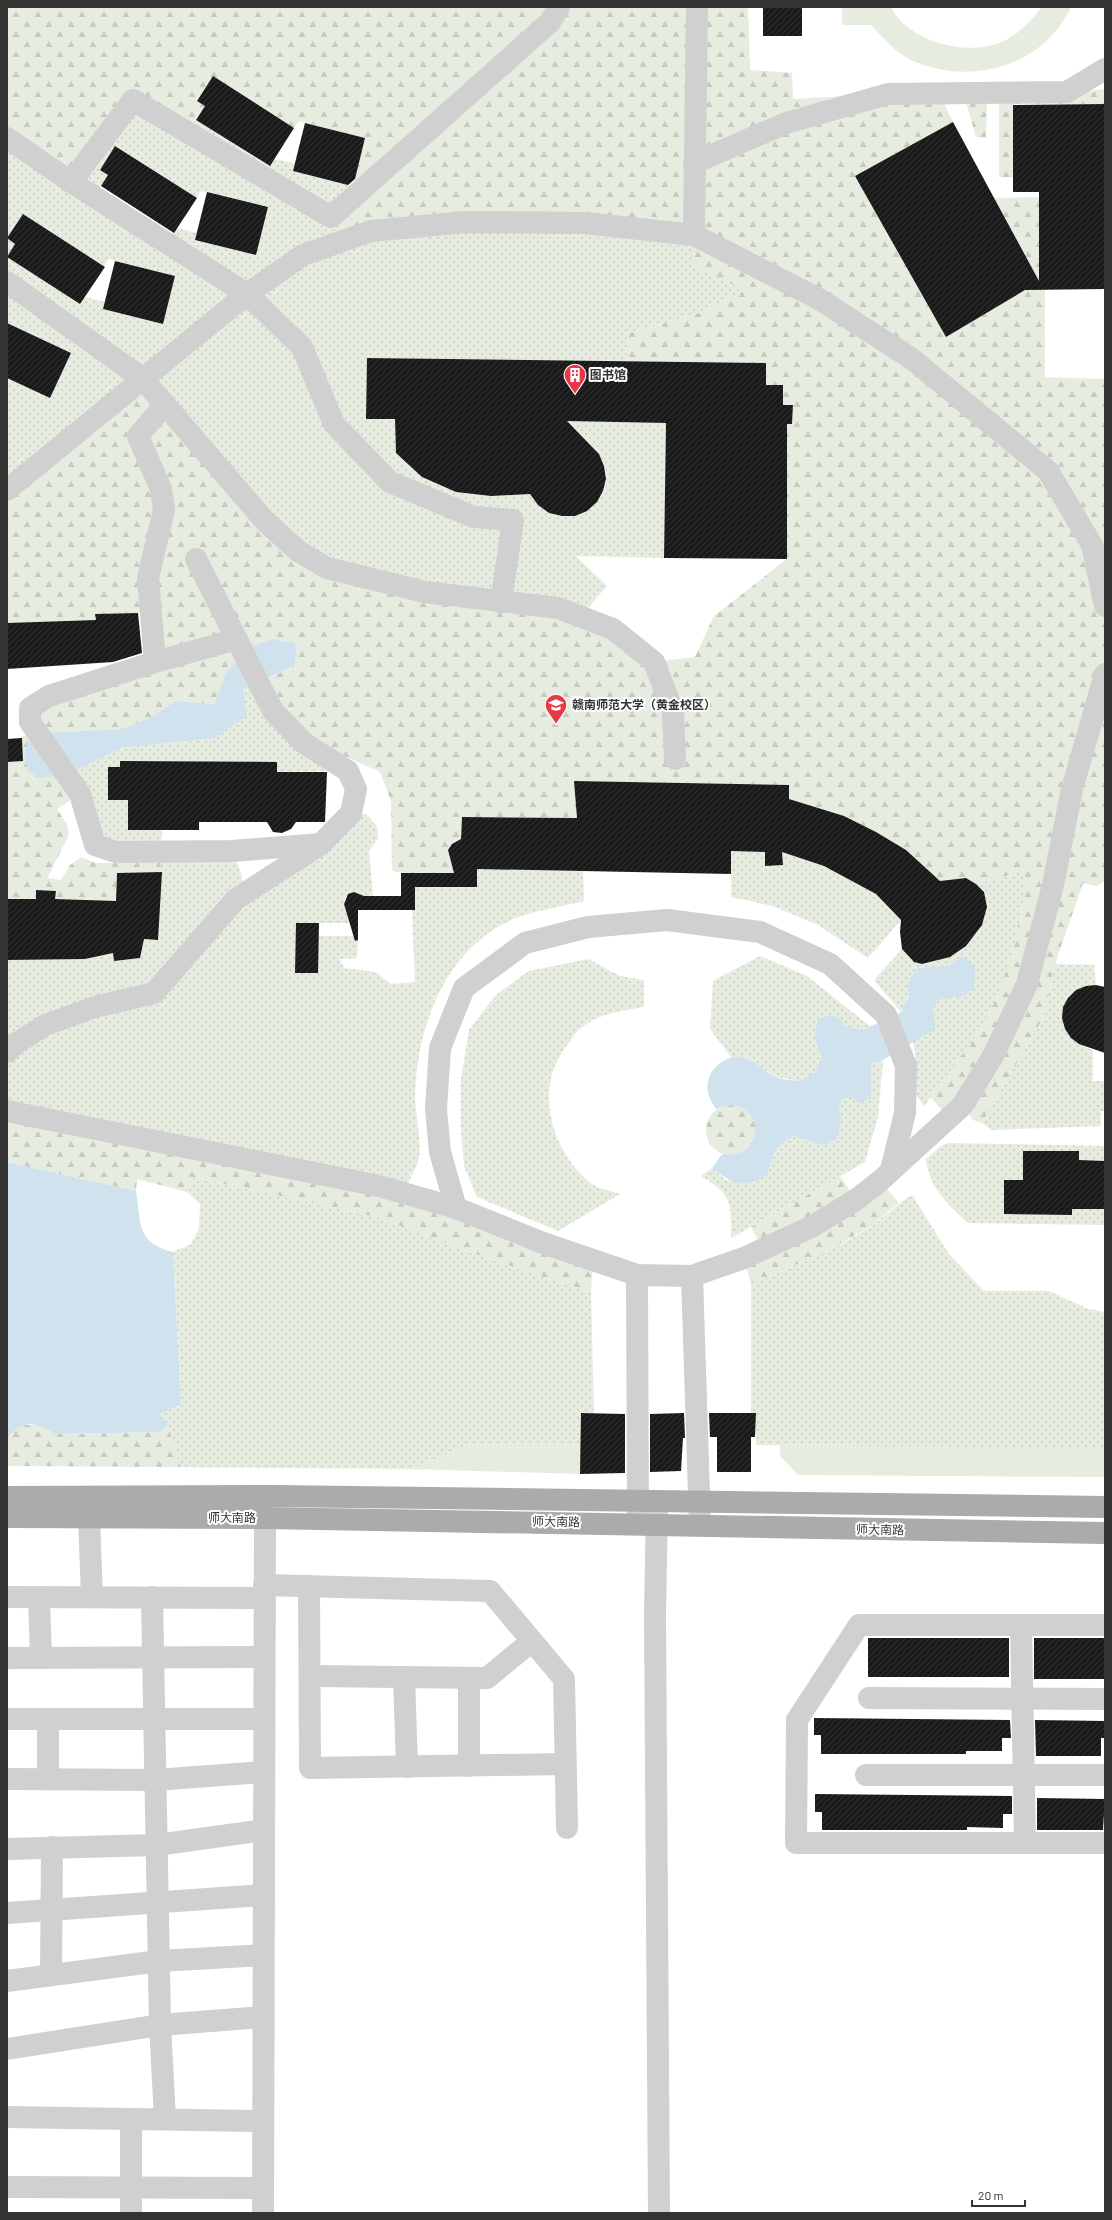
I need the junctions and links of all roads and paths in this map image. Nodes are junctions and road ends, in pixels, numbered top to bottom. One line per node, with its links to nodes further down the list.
1 (559, 7): 6 (street)
2 (697, 7): 5 (street)
3 (1105, 69): 5 (street)
4 (7, 138): 6 (street)
5 (694, 163): 7 (street)
6 (71, 182): 9 (street)
7 (694, 235): 9 (street); 15 (street)
8 (7, 282): 10 (street)
9 (247, 294): 10 (street); 14 (street)
10 (142, 378): 11 (street); 12 (street)
11 (165, 404): 14 (street); 17 (street)
12 (7, 490)
13 (196, 559): 16 (street)
14 (501, 602): 19 (street)
15 (1105, 606)
16 (237, 639): 17 (street); 20 (street)
17 (155, 662): 20 (street)
18 (1104, 680): 23 (street)
19 (675, 759)
20 (320, 844): 21 (street)
21 (7, 1052)
22 (7, 1111): 24 (street)
23 (891, 1170): 24 (street); 26 (street)
24 (456, 1208): 25 (street)
25 (637, 1275): 26 (street); 28 (street)
26 (692, 1276): 29 (street)
27 (7, 1497): 28 (main road, 师大南路)
28 (647, 1501): 29 (main road, 师大南路); 34 (street)
29 (699, 1501): 30 (main road, 师大南路); 35 (street)
30 (1105, 1507)
31 (7, 1517): 32 (main road, 师大南路)
32 (89, 1517): 33 (main road, 师大南路); 41 (street)
33 (265, 1518): 34 (main road, 师大南路); 38 (street)
34 (648, 1524): 35 (main road, 师大南路); 97 (street)
35 (700, 1525): 36 (main road, 师大南路)
36 (1105, 1533)
37 (310, 1586): 38 (street); 45 (street); 50 (street)
38 (264, 1591): 42 (street); 46 (street)
39 (7, 1597): 40 (street)
40 (40, 1597): 41 (street); 48 (street)
41 (92, 1597): 42 (street)
42 (152, 1597): 49 (street)
43 (1105, 1625): 44 (street)
44 (1021, 1626): 54 (street); 72 (street)
45 (532, 1641): 52 (street); 60 (street)
46 (264, 1657): 49 (street); 59 (street)
47 (7, 1658): 48 (street)
48 (40, 1658): 49 (street)
49 (153, 1658): 58 (street)
50 (311, 1676): 51 (street); 62 (street)
51 (404, 1677): 52 (street); 62 (street)
52 (469, 1678): 61 (street)
53 (869, 1698): 54 (street)
54 (1022, 1698): 55 (street); 65 (street)
55 (1105, 1699)
56 (7, 1719): 57 (street)
57 (48, 1719): 58 (street); 68 (street)
58 (154, 1719): 59 (street); 69 (street)
59 (264, 1719): 63 (street)
60 (565, 1764): 61 (street); 70 (street)
61 (469, 1766): 62 (street)
62 (407, 1767)
63 (264, 1772): 69 (street); 71 (street)
64 (866, 1775): 65 (street)
65 (1023, 1775): 66 (street); 72 (street)
66 (1105, 1776)
67 (7, 1779): 68 (street)
68 (48, 1779): 69 (street)
69 (155, 1780): 74 (street)
70 (566, 1828)
71 (264, 1830): 74 (street); 77 (street)
72 (1025, 1843): 73 (street)
73 (1105, 1843)
74 (156, 1845): 75 (street); 78 (street)
75 (52, 1847): 76 (street); 79 (street)
76 (7, 1849)
77 (264, 1896): 78 (street); 81 (street)
78 (158, 1901): 79 (street); 82 (street)
79 (52, 1909): 80 (street); 83 (street)
80 (7, 1913)
81 (263, 1955): 82 (street); 85 (street)
82 (159, 1961): 83 (street); 86 (street)
83 (51, 1975): 84 (street)
84 (7, 1981)
85 (263, 2017): 86 (street); 91 (street)
86 (160, 2025): 87 (street); 90 (street)
87 (7, 2049)
88 (7, 2117): 89 (street)
89 (132, 2119): 90 (street); 93 (street)
90 (165, 2119): 91 (street)
91 (263, 2121): 94 (street)
92 (7, 2187): 93 (street)
93 (131, 2188): 94 (street); 95 (street)
94 (262, 2188): 96 (street)
95 (131, 2213)
96 (262, 2213)
97 (659, 2213)

